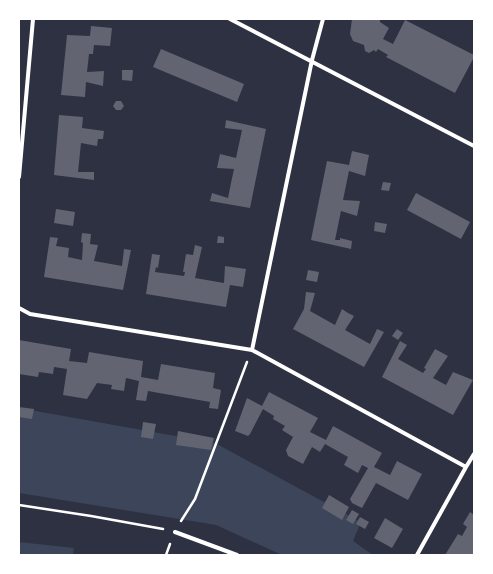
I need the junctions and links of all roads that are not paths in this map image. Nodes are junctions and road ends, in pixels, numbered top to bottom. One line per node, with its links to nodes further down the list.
1 (33, 19): 6 (street)
2 (230, 19): 4 (street)
3 (324, 19): 4 (street)
4 (312, 60): 5 (street); 8 (street)
5 (474, 146)
6 (19, 177)
7 (19, 308): 8 (street)
8 (252, 350): 10 (street)
9 (474, 454): 10 (street)
10 (466, 467): 13 (street)
11 (175, 532): 12 (street)
12 (237, 555)
13 (417, 555)

